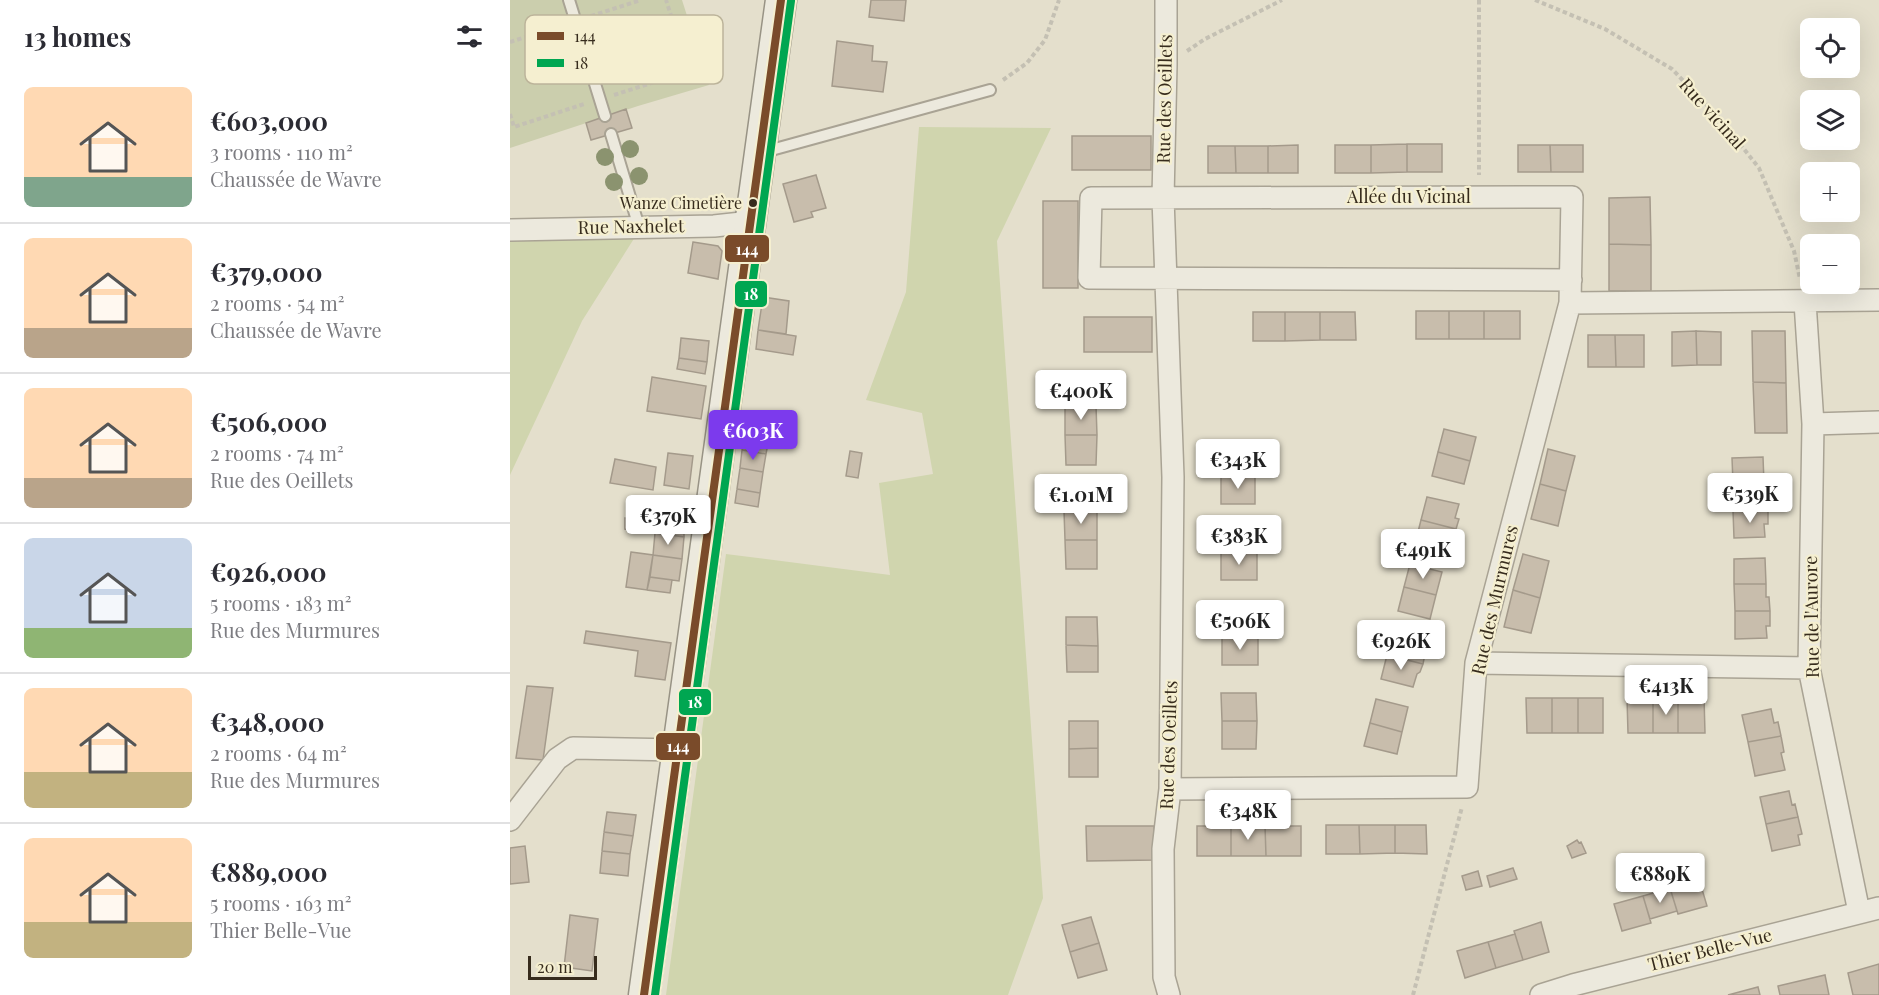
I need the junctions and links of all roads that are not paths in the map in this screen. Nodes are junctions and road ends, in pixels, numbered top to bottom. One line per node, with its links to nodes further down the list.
1 (569, 0): 4 (lane)
2 (781, 0): 9 (main road)
3 (1166, 0): 10 (street, Rue des Oeillets)
4 (574, 15)
5 (595, 84): 7 (lane)
6 (990, 90): 9 (lane)
7 (605, 116)
8 (610, 134): 12 (lane)
9 (761, 153): 11 (main road)
10 (1163, 198): 14 (street, Rue des Oeillets); 14 (street); 15 (street, Allée du Vicinal)
11 (751, 222): 12 (street, Rue Naxhelet); 23 (main road)
12 (639, 227): 13 (street, Rue Naxhelet)
13 (510, 230)
14 (1166, 278): 15 (street); 24 (street, Rue des Oeillets)
15 (1571, 280): 18 (street, Allée du Vicinal)
16 (1879, 300): 17 (street)
17 (1805, 302): 18 (street); 20 (street, Rue de l'Aurore)
18 (1570, 303): 21 (street, Rue des Murmures)
19 (1879, 422): 20 (street)
20 (1813, 424): 22 (street, Rue de l'Aurore)
21 (1476, 663): 22 (street); 24 (street, Rue des Murmures)
22 (1809, 668): 26 (street, Rue de l'Aurore)
23 (678, 750): 25 (street); 27 (main road)
24 (1170, 789): 28 (street, Rue des Oeillets)
25 (510, 820)
26 (1869, 910): 29 (street, Thier Belle-Vue)
27 (644, 995)
28 (1169, 995)
29 (1542, 995)

